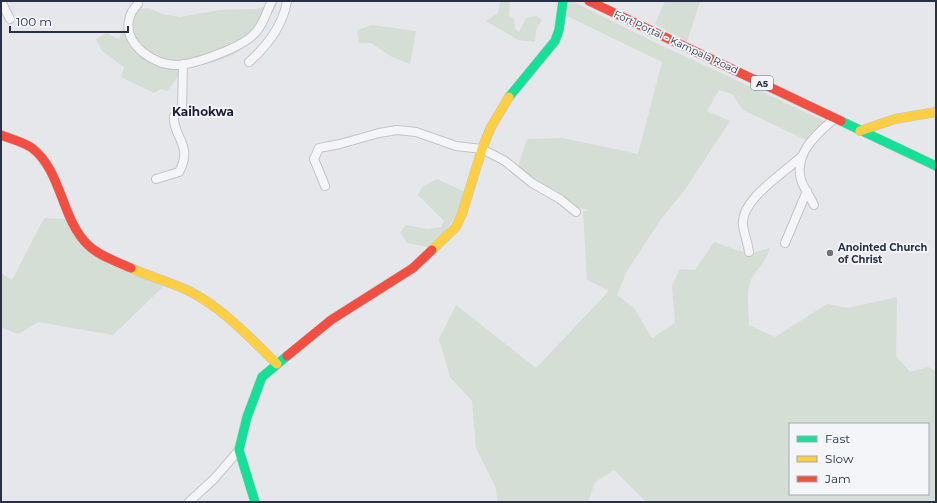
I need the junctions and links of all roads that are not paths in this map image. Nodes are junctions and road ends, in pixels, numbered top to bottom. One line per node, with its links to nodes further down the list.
1 (1, 1): 7 (street)
2 (272, 1): 9 (street)
3 (288, 1): 8 (street)
4 (563, 1): 14 (main road)
5 (588, 1): 11 (main road, Fort Portal - Kampala Road / A5)
6 (138, 4): 9 (street)
7 (10, 18)
8 (249, 62)
9 (183, 64): 17 (street)
10 (936, 112): 12 (main road)
11 (835, 118): 12 (main road, Fort Portal - Kampala Road / A5); 15 (street)
12 (860, 131): 16 (main road, Fort Portal - Kampala Road / A5)
13 (1, 135): 24 (main road)
14 (482, 149): 18 (street); 21 (street); 24 (main road)
15 (801, 157): 19 (street); 23 (street)
16 (936, 166)
17 (156, 180)
18 (325, 186)
19 (807, 191): 20 (street); 22 (street)
20 (814, 205)
21 (576, 212)
22 (785, 243)
23 (749, 252)
24 (277, 364): 25 (main road)
25 (239, 450): 26 (street); 27 (main road)
26 (189, 502)
27 (255, 502)

